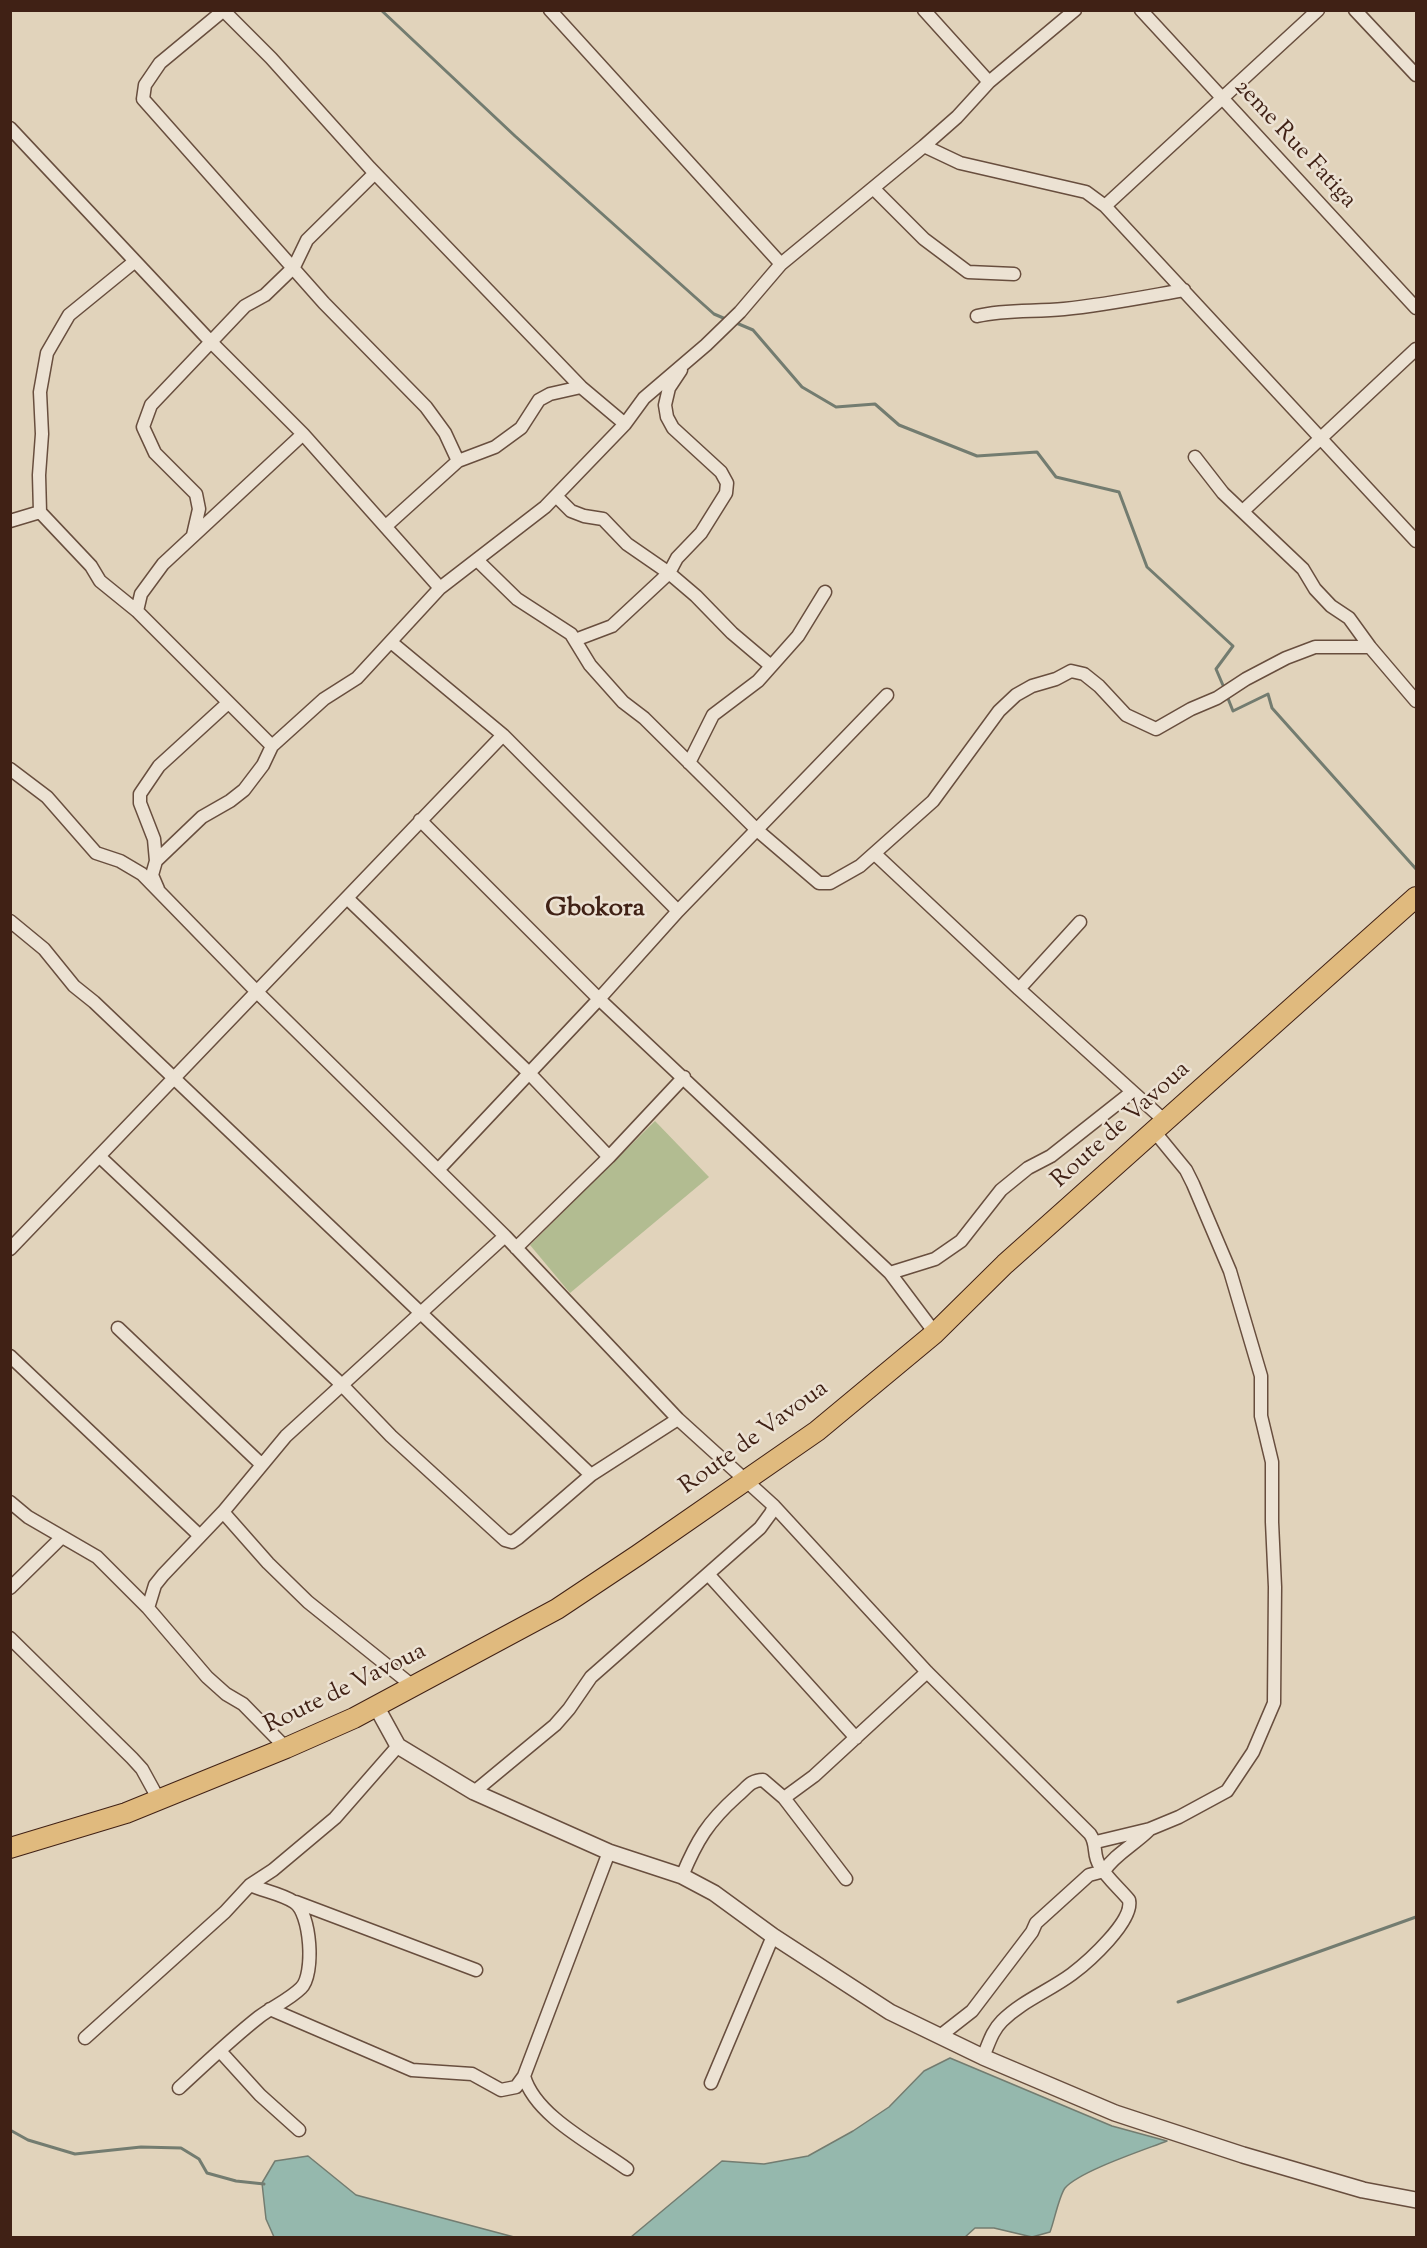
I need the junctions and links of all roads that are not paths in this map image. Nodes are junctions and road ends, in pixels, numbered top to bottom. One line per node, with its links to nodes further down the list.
1 (550, 10): 17 (street)
2 (924, 10): 9 (street)
3 (1075, 10): 9 (street)
4 (1141, 10): 10 (street, 2eme Rue Fatiga)
5 (1318, 10): 10 (street)
6 (1355, 10): 8 (street)
7 (224, 11): 13 (street); 18 (street)
8 (1416, 75)
9 (989, 82): 12 (street)
10 (1222, 98): 15 (street); 21 (street, 2eme Rue Fatiga)
11 (10, 128): 16 (street)
12 (924, 146): 14 (street); 15 (street)
13 (375, 174): 18 (street); 26 (street)
14 (873, 188): 17 (street); 19 (street)
15 (1105, 206): 20 (street)
16 (134, 262): 23 (street); 34 (street)
17 (781, 264): 25 (street)
18 (294, 267): 23 (street); 31 (street)
19 (1014, 274)
20 (1184, 290): 22 (street); 29 (street)
21 (1416, 308)
22 (977, 315)
23 (211, 342): 28 (street); 37 (street)
24 (1416, 350): 29 (street)
25 (691, 358): 27 (street); 40 (street)
26 (581, 387): 27 (street); 31 (street)
27 (625, 424): 32 (street)
28 (303, 434): 36 (street); 37 (street)
29 (1320, 438): 33 (street); 38 (street)
30 (1195, 457): 33 (street)
31 (458, 461): 36 (street)
32 (556, 496): 39 (street); 40 (street)
33 (1243, 511): 46 (street)
34 (40, 512): 35 (street); 43 (street)
35 (10, 521)
36 (386, 526): 41 (street)
37 (193, 535): 43 (street)
38 (1416, 541)
39 (477, 560): 41 (street); 44 (street)
40 (669, 573): 44 (street); 47 (street)
41 (440, 588): 45 (street)
42 (825, 592): 47 (street)
43 (137, 611): 50 (street)
44 (575, 640): 53 (street)
45 (391, 642): 51 (street); 52 (street)
46 (1370, 647): 49 (street); 57 (street)
47 (771, 666): 53 (street)
48 (887, 695): 56 (street)
49 (1416, 701)
50 (228, 703): 52 (street); 58 (street)
51 (503, 735): 55 (street); 62 (street)
52 (272, 746): 58 (street)
53 (689, 763): 56 (street)
54 (10, 770): 59 (street)
55 (420, 820): 61 (street); 67 (street)
56 (757, 830): 57 (street); 62 (street)
57 (875, 854): 65 (street)
58 (156, 861): 59 (street)
59 (161, 894): 66 (street)
60 (1416, 897): 72 (main road, Route de Vavoua)
61 (347, 898): 66 (street); 68 (street)
62 (678, 911): 67 (street)
63 (10, 921): 70 (street)
64 (1080, 922): 65 (street)
65 (1019, 988): 71 (street)
66 (257, 992): 70 (street); 75 (street)
67 (599, 999): 68 (street); 69 (street)
68 (528, 1072): 74 (street); 75 (street)
69 (684, 1077): 74 (street); 79 (street)
70 (173, 1078): 73 (street); 80 (street)
71 (1132, 1092): 72 (street); 79 (street)
72 (1160, 1127): 82 (main road, Route de Vavoua); 107 (street)
73 (99, 1156): 78 (street); 84 (street)
74 (609, 1157): 77 (street)
75 (438, 1170): 76 (street)
76 (505, 1236): 77 (street); 80 (street)
77 (516, 1248): 85 (street)
78 (10, 1249)
79 (890, 1273): 82 (street)
80 (420, 1313): 84 (street); 87 (street)
81 (118, 1328): 86 (street)
82 (935, 1333): 88 (main road, Route de Vavoua)
83 (10, 1356): 92 (street)
84 (341, 1384): 86 (street); 87 (street)
85 (678, 1419): 87 (street); 88 (street)
86 (261, 1464): 91 (street)
87 (591, 1475)
88 (745, 1482): 90 (street); 99 (main road, Route de Vavoua)
89 (10, 1502): 93 (street)
90 (774, 1506): 94 (street); 98 (street)
91 (223, 1512): 92 (street); 99 (street)
92 (200, 1536): 96 (street)
93 (62, 1537): 95 (street); 96 (street)
94 (708, 1574): 101 (street); 104 (street)
95 (10, 1588)
96 (148, 1608): 103 (street)
97 (10, 1638): 106 (street)
98 (927, 1672): 101 (street); 108 (street)
99 (414, 1687): 100 (main road, Route de Vavoua)
100 (376, 1706): 102 (street); 103 (main road, Route de Vavoua)
101 (856, 1738): 105 (street)
102 (398, 1746): 104 (street); 114 (street)
103 (286, 1748): 106 (main road, Route de Vavoua)
104 (474, 1792): 110 (street)
105 (784, 1798): 112 (street); 113 (street)
106 (159, 1800): 109 (main road, Route de Vavoua)
107 (1150, 1830): 108 (street); 111 (street)
108 (1095, 1842): 111 (street)
109 (10, 1848)
110 (609, 1852): 112 (street); 123 (street)
111 (1104, 1871): 119 (street); 122 (street)
112 (682, 1876): 116 (street)
113 (846, 1880)
114 (250, 1886): 115 (street); 120 (street)
115 (294, 1902): 117 (street); 118 (street)
116 (773, 1936): 119 (street); 124 (street)
117 (476, 1970)
118 (270, 2009): 121 (street); 123 (street)
119 (940, 2036): 122 (street)
120 (85, 2038)
121 (220, 2051): 125 (street); 126 (street)
122 (983, 2057): 128 (street)
123 (524, 2076): 127 (street)
124 (711, 2083)
125 (179, 2088)
126 (299, 2130)
127 (627, 2169)
128 (1416, 2200)

